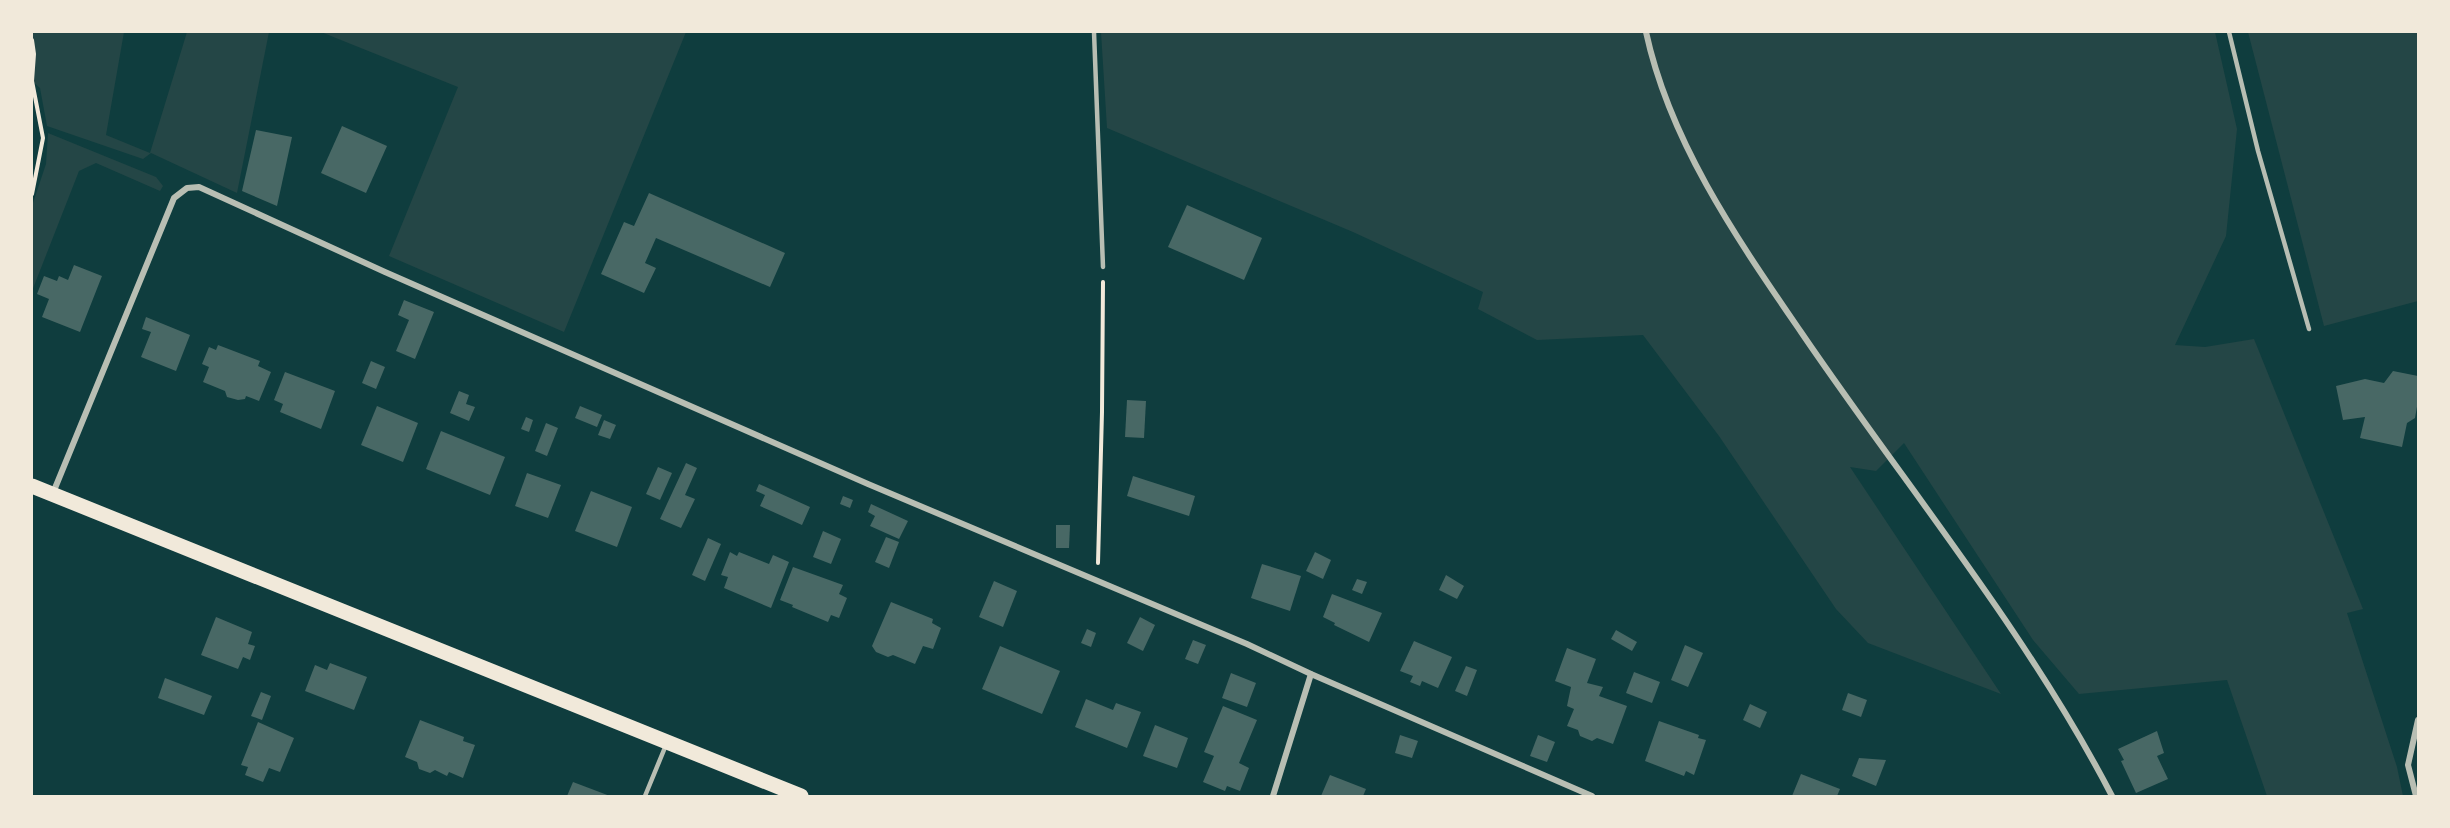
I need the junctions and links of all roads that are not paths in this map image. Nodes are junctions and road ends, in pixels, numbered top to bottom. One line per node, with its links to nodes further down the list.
1 (1094, 32): 4 (lane)
2 (1646, 32): 15 (street)
3 (2229, 32): 5 (lane)
4 (1103, 267)
5 (2309, 329)
6 (32, 486): 7 (main road)
7 (52, 494): 8 (street); 10 (main road)
8 (1311, 674): 13 (street); 14 (street)
9 (2418, 720): 16 (street)
10 (667, 742): 11 (lane); 12 (main road)
11 (645, 796)
12 (801, 796)
13 (1273, 796)
14 (1592, 796)
15 (2112, 796)
16 (2416, 796)

